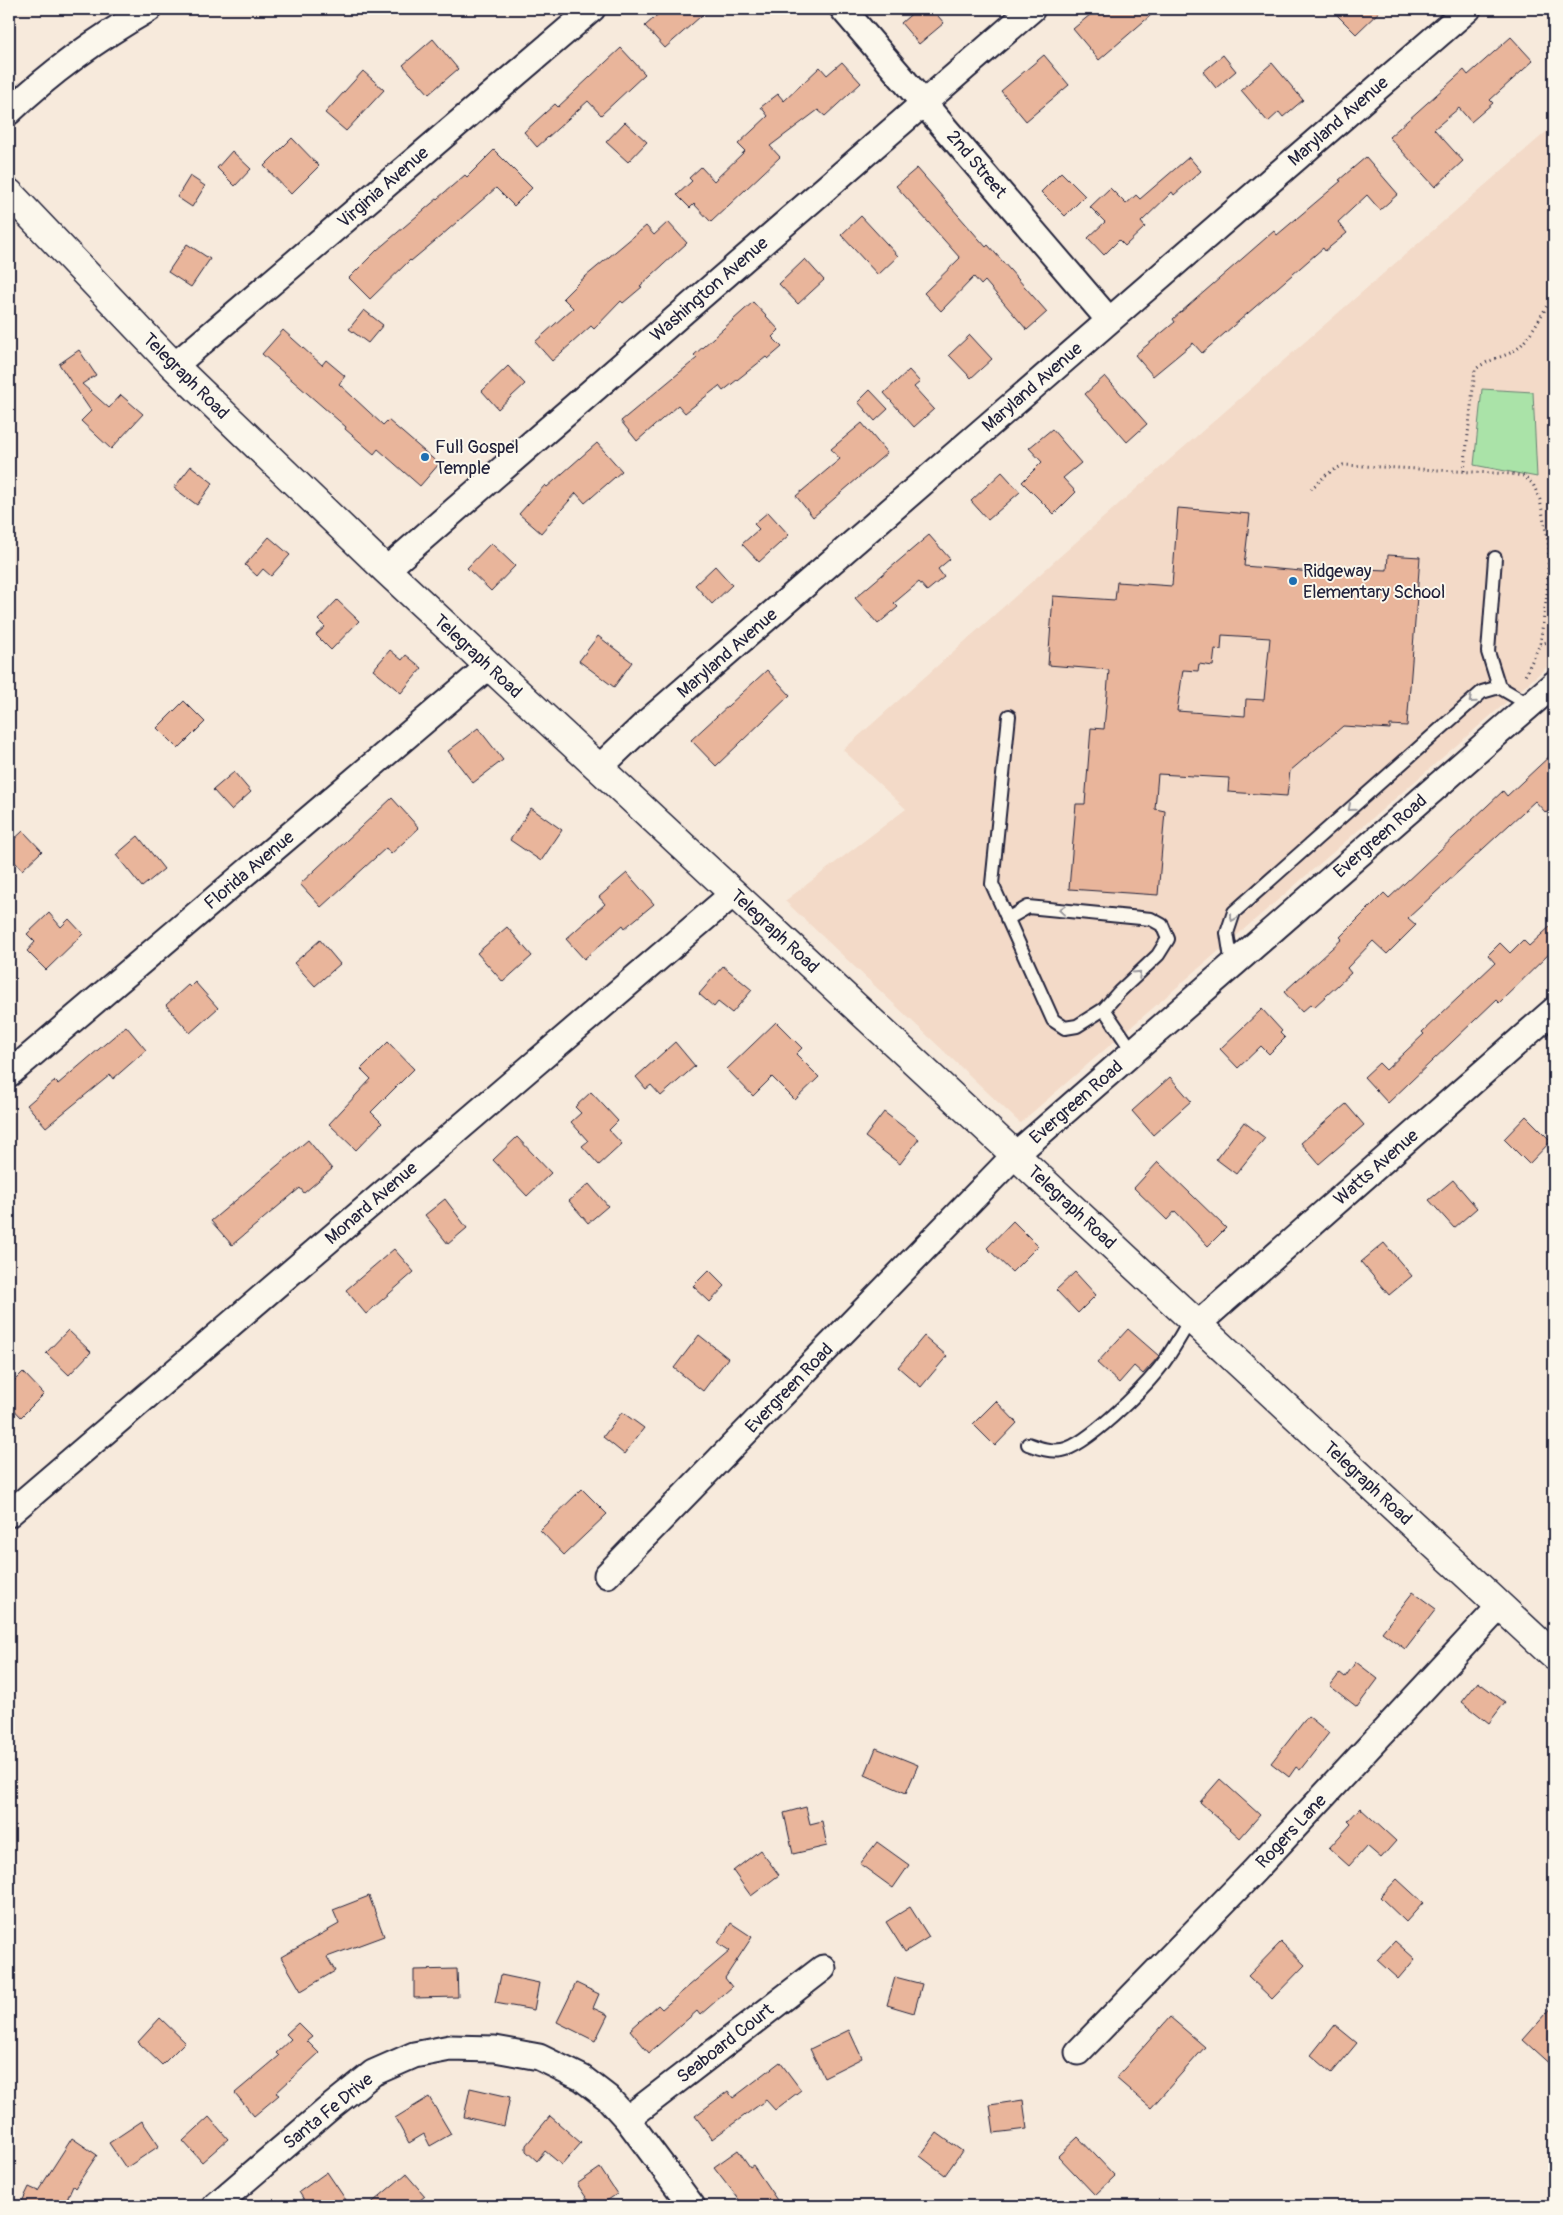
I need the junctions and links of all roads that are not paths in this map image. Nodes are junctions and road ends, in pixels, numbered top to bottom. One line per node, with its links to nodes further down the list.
1 (149, 9): 7 (street)
2 (592, 9): 10 (street, Virginia Avenue)
3 (843, 9): 6 (street, 2nd Street)
4 (1032, 9): 6 (street, Washington Avenue)
5 (1468, 9): 9 (street, Maryland Avenue)
6 (924, 102): 9 (street, 2nd Street); 12 (street, Washington Avenue)
7 (9, 112)
8 (9, 193): 10 (main road, Telegraph Road)
9 (1109, 320): 18 (street, Maryland Avenue)
10 (174, 366): 12 (main road, Telegraph Road)
11 (1495, 558): 15 (lane)
12 (386, 570): 13 (main road, Telegraph Road)
13 (489, 666): 18 (main road, Telegraph Road); 25 (street, Florida Avenue)
14 (1554, 684): 16 (street, Evergreen Road)
15 (1499, 687): 16 (lane); 21 (lane, one-way to 21)
16 (1530, 705): 21 (street, Evergreen Road)
17 (1009, 716): 20 (lane)
18 (599, 768): 19 (main road, Telegraph Road)
19 (734, 893): 26 (main road, Telegraph Road); 29 (street, Monard Avenue)
20 (1007, 919): 22 (lane); 22 (lane, one-way to 20)
21 (1232, 965): 24 (street, Evergreen Road)
22 (1104, 1009): 24 (lane)
23 (1554, 1010): 27 (street, Watts Avenue)
24 (1133, 1052): 26 (street, Evergreen Road)
25 (9, 1074)
26 (1015, 1155): 27 (main road, Telegraph Road); 30 (street, Evergreen Road)
27 (1194, 1321): 28 (lane); 31 (main road, Telegraph Road)
28 (1028, 1444)
29 (9, 1514)
30 (607, 1575)
31 (1500, 1606): 32 (main road, Telegraph Road); 34 (street, Rogers Lane)
32 (1554, 1656)
33 (823, 1968): 35 (street, Seaboard Court)
34 (1078, 2052)
35 (627, 2119): 36 (street, Santa Fe Drive); 37 (street, Santa Fe Drive)
36 (215, 2206)
37 (692, 2206)

